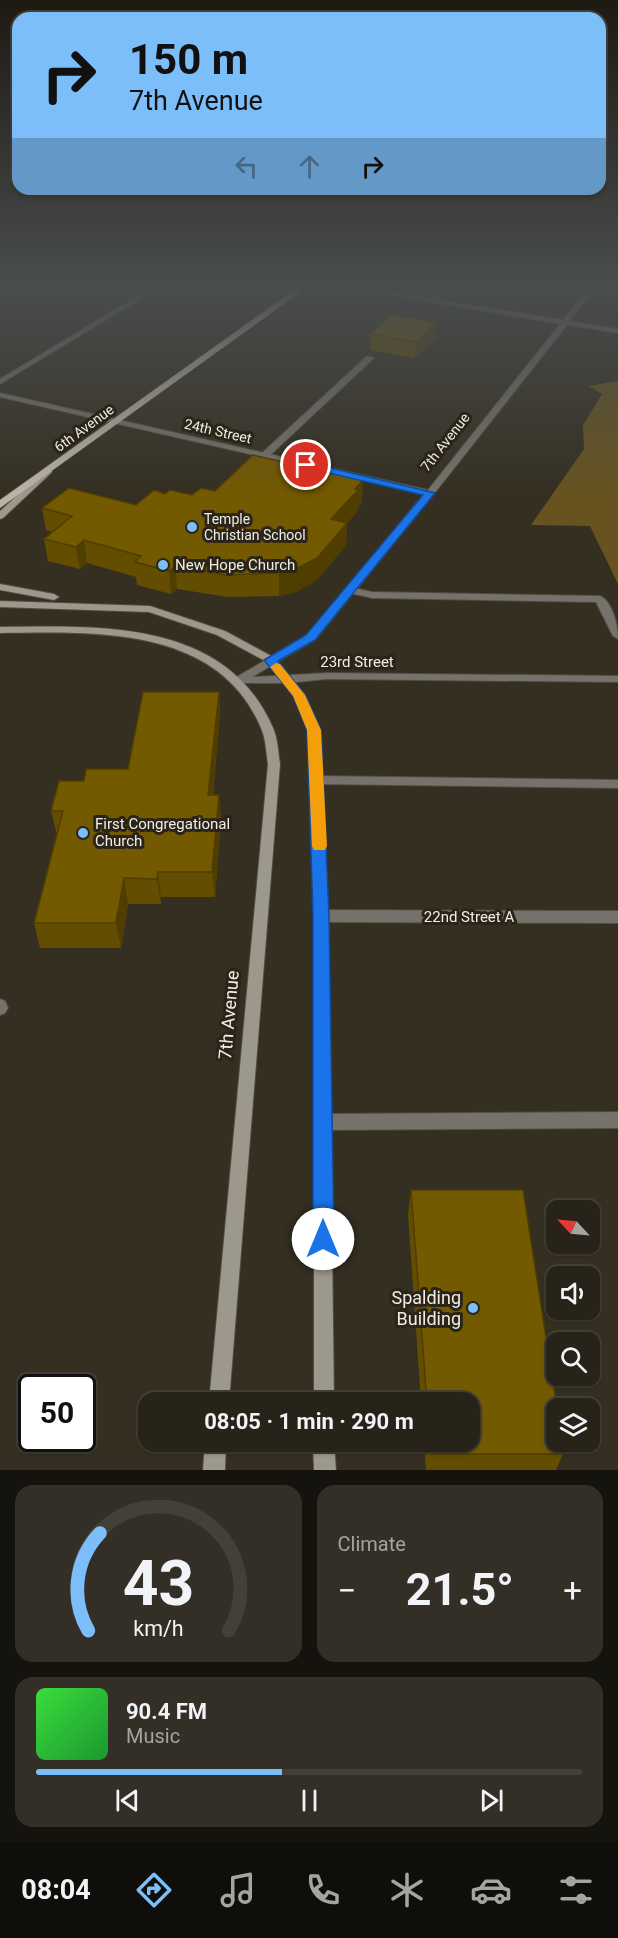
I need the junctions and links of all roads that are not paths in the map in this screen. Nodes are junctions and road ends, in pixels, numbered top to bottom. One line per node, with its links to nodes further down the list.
1 (42, 357): 5 (street)
2 (207, 357): 7 (main road, 6th Avenue)
3 (538, 357): 10 (street, 7th Avenue)
4 (370, 358): 8 (street)
5 (0, 382)
6 (0, 395): 7 (street, 24th Street)
7 (116, 422): 8 (street, 24th Street); 9 (main road, 6th Avenue)
8 (265, 456): 10 (street, 24th Street)
9 (48, 471): 11 (main road, 6th Avenue); 12 (main road)
10 (430, 493): 14 (street, 7th Avenue)
11 (0, 506)
12 (0, 516)
13 (0, 587): 16 (main road)
14 (350, 590): 18 (street); 19 (street, 7th Avenue)
15 (0, 604): 16 (main road)
16 (150, 609): 19 (main road)
17 (0, 630): 22 (main road)
18 (618, 636)
19 (271, 660): 21 (main road); 22 (street, 7th Avenue)
20 (618, 679): 21 (street, 23rd Street)
21 (287, 680): 22 (street, 23rd Street); 23 (main road)
22 (237, 681): 29 (main road, 7th Avenue)
23 (318, 780): 24 (street); 25 (main road)
24 (618, 784)
25 (321, 916): 26 (street, 22nd Street A); 28 (main road)
26 (618, 917)
27 (618, 1120): 28 (street)
28 (322, 1122): 30 (main road)
29 (220, 1392)
30 (324, 1392)
31 (215, 1452): 33 (main road)
32 (324, 1452): 34 (main road)
33 (214, 1470)
34 (325, 1470)

